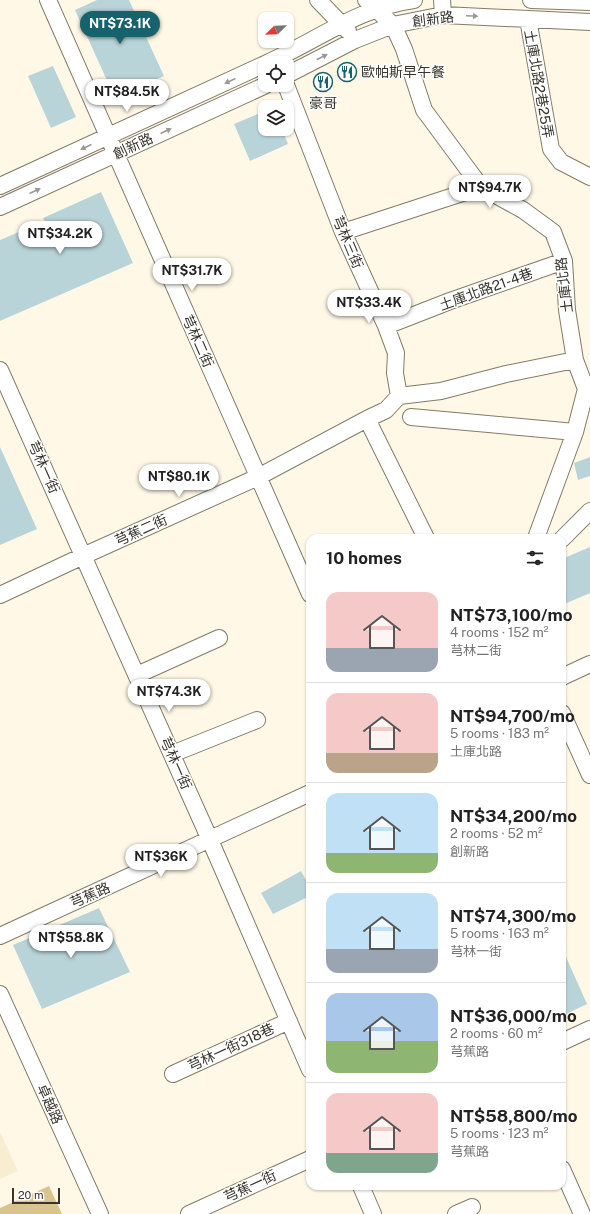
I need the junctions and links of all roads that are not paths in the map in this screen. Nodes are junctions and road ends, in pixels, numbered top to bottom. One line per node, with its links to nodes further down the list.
1 (48, 0): 18 (street, 芎林二街)
2 (318, 0): 10 (street)
3 (407, 0): 6 (street, 創新路); 11 (street)
4 (532, 0): 5 (street)
5 (590, 2)
6 (370, 4): 10 (street, 創新路); 11 (street, 土庫北路)
7 (443, 8): 8 (street, 創新路, one-way to 8); 11 (street, 創新路)
8 (528, 19): 9 (street, 創新路); 20 (street, 土庫北路2巷25弄)
9 (590, 22)
10 (341, 24): 12 (street); 13 (street, 創新路)
11 (393, 25): 12 (street, 創新路); 22 (street, 土庫北路)
12 (355, 40): 15 (street, 創新路, one-way to 12)
13 (282, 56)
14 (258, 68): 18 (street, 創新路, one-way to 18)
15 (294, 71)
16 (258, 89): 19 (street, 創新路, one-way to 16)
17 (289, 92): 24 (street, 芎林三街)
18 (108, 137): 19 (street, 芎林二街); 21 (street, 創新路, one-way to 21)
19 (116, 154): 23 (street, 創新路, one-way to 19); 34 (street, 芎林二街)
20 (590, 177)
21 (0, 186)
22 (481, 187): 24 (street); 25 (street, 土庫北路)
23 (0, 207)
24 (343, 232): 26 (street, 芎林三街)
25 (564, 261): 26 (street, 土庫北路21-4巷); 27 (street, 土庫北路)
26 (386, 326): 30 (street, 芎林三街)
27 (575, 360): 29 (street, 土庫北路); 30 (street)
28 (0, 370): 39 (street, 芎林一街)
29 (588, 390): 33 (street)
30 (399, 396): 32 (street)
31 (411, 417): 33 (street)
32 (367, 419): 34 (street, 芎蕉二街); 36 (street)
33 (575, 432): 37 (street)
34 (258, 477): 39 (street, 芎蕉二街); 40 (street, 芎林二街)
35 (590, 511): 38 (street)
36 (424, 534)
37 (537, 534)
38 (566, 535)
39 (83, 556): 41 (street, 芎蕉二街); 44 (street, 芎林一街)
40 (306, 585)
41 (0, 595)
42 (219, 638): 44 (street)
43 (590, 664): 45 (street)
44 (137, 675): 48 (street, 芎林一街)
45 (566, 675)
46 (257, 720): 48 (street)
47 (566, 722): 49 (street)
48 (172, 754): 51 (street, 芎林一街)
49 (590, 775)
50 (306, 795): 51 (street, 芎蕉路)
51 (210, 840): 52 (street, 芎蕉路); 54 (street, 芎林一街)
52 (0, 936)
53 (0, 994): 63 (street, 卓越路)
54 (289, 1021): 57 (street, 芎林一街); 58 (street, 芎林一街318巷)
55 (590, 1029): 56 (street)
56 (566, 1040)
57 (306, 1061)
58 (173, 1074)
59 (306, 1161): 64 (street, 芎蕉一街)
60 (566, 1178): 67 (street)
61 (363, 1190): 65 (street)
62 (472, 1208): 66 (street)
63 (100, 1214)
64 (189, 1214)
65 (373, 1214)
66 (456, 1214)
67 (582, 1214)

